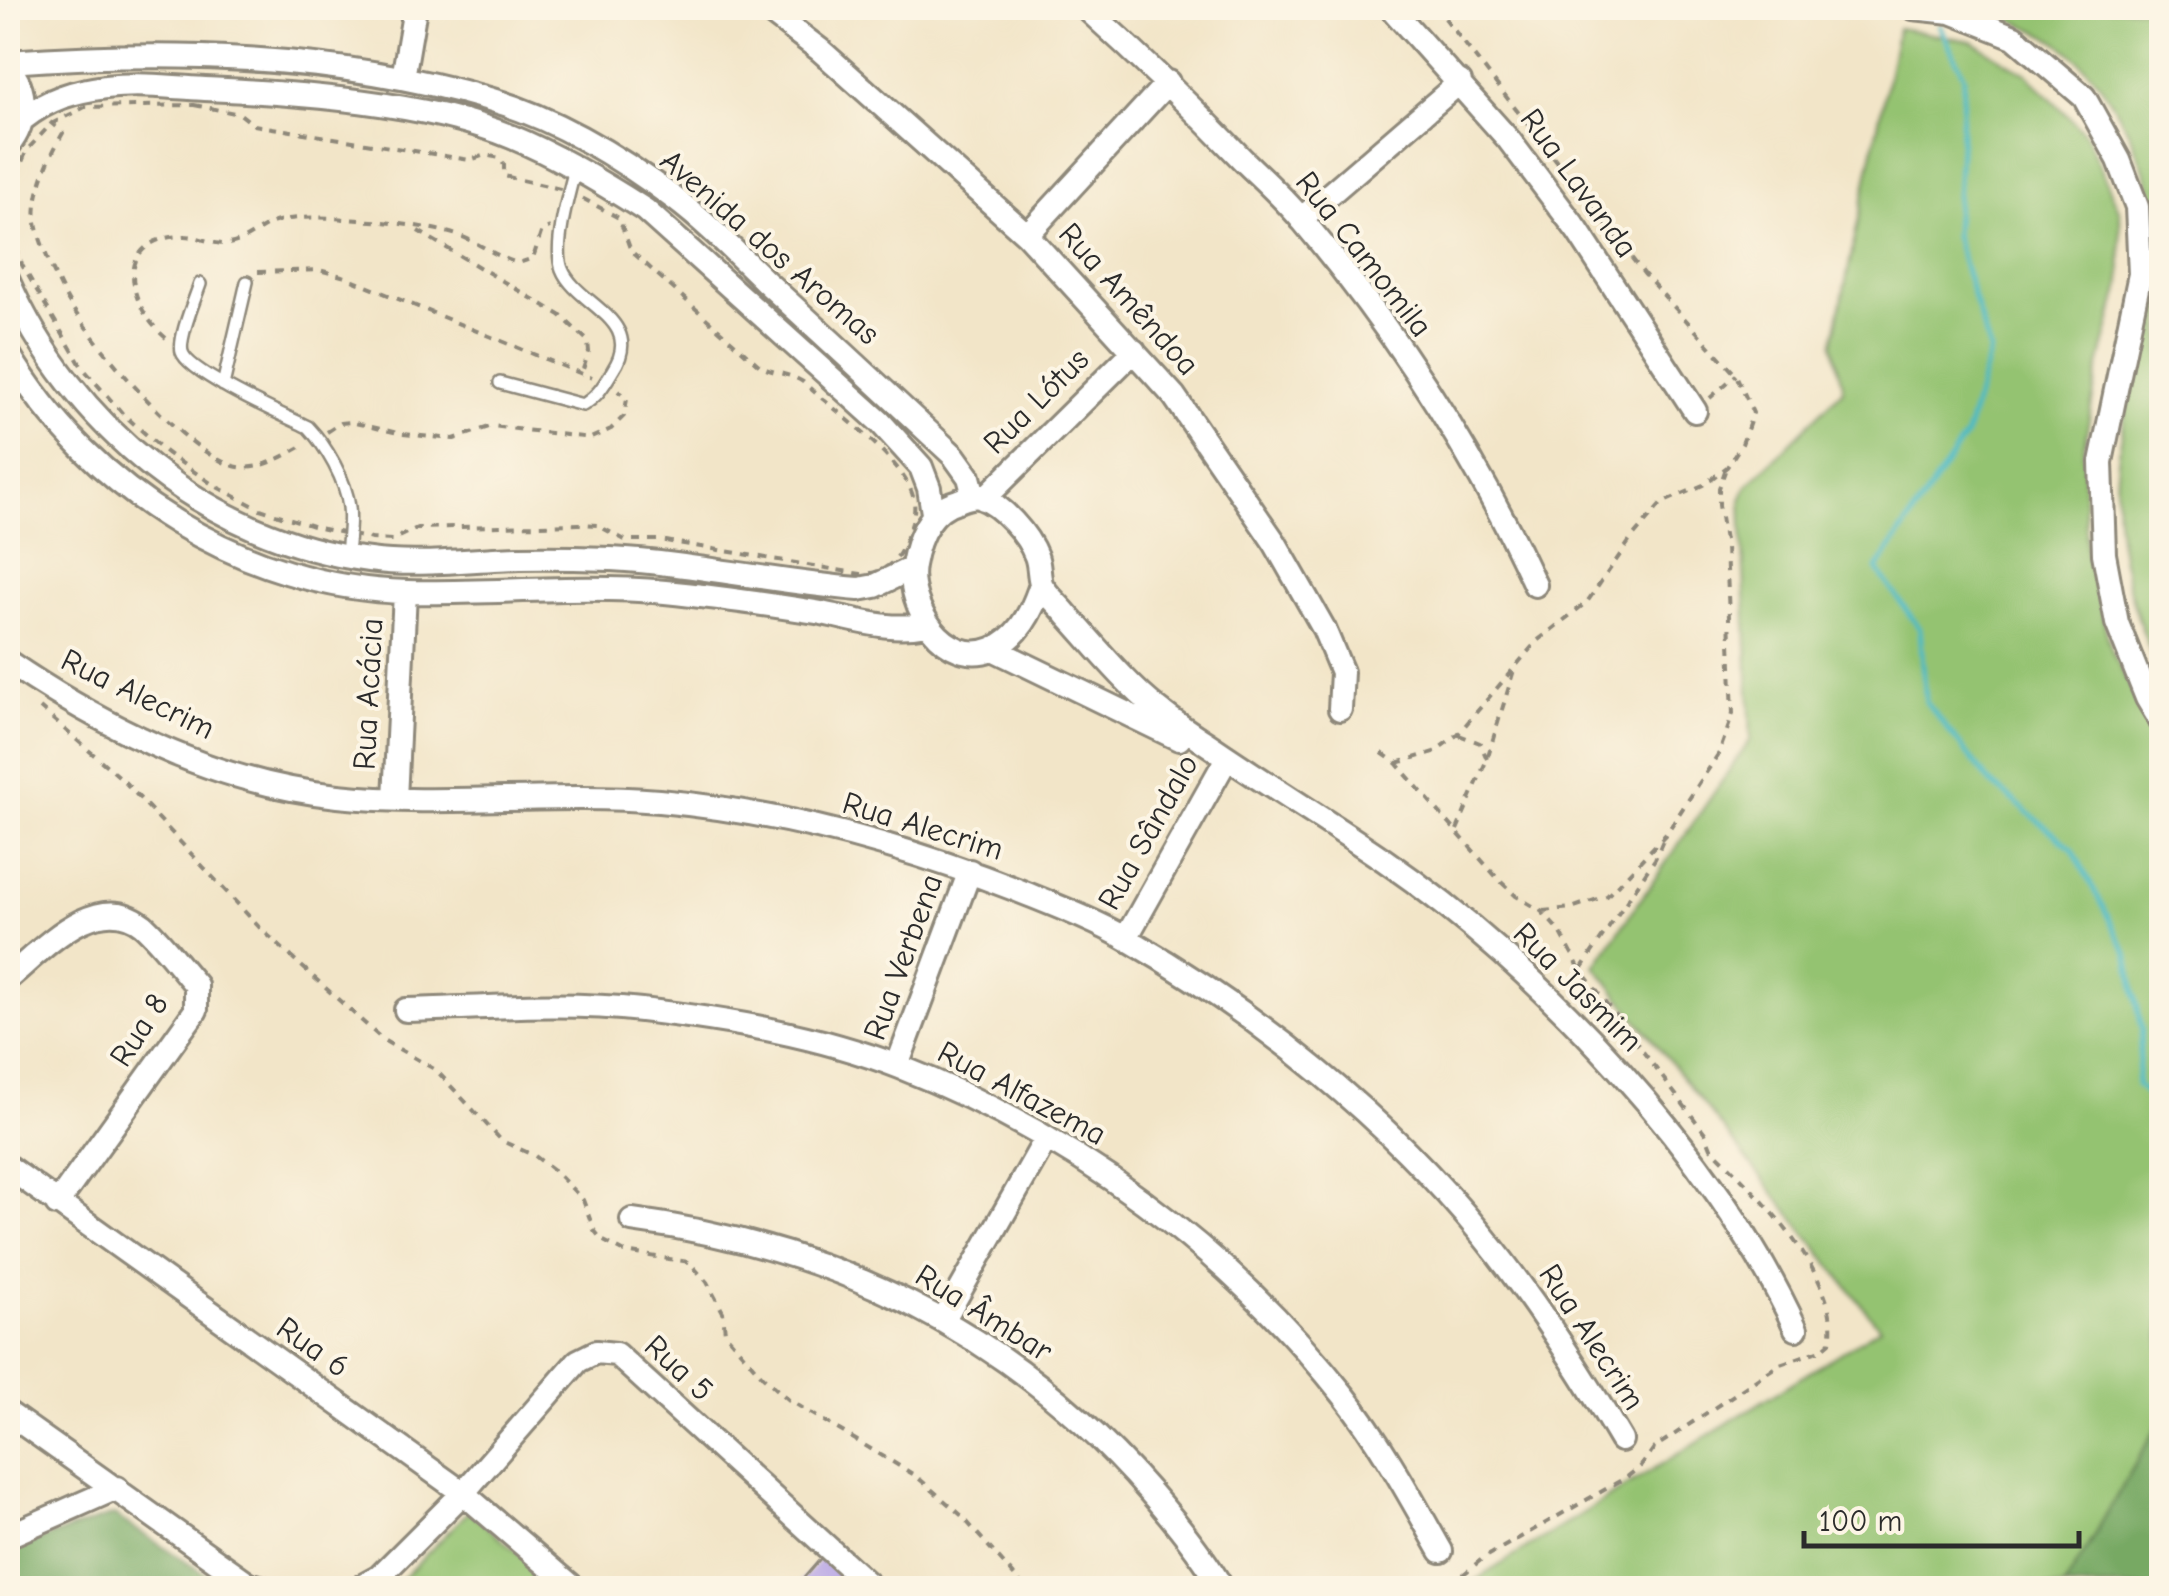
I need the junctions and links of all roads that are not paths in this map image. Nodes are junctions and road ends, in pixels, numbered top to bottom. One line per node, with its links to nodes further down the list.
1 (415, 8): 7 (street)
2 (765, 8): 14 (street, Rua Amêndoa)
3 (1086, 8): 8 (street, Rua Camomila)
4 (1391, 8): 9 (street, Rua Lavanda)
5 (1913, 8): 34 (street)
6 (8, 65): 7 (street, Avenida dos Aromas); 10 (street)
7 (403, 78): 23 (street, Avenida dos Aromas)
8 (1168, 82): 13 (street, Rua Camomila); 14 (street)
9 (1460, 82): 13 (street); 22 (street, Rua Lavanda)
10 (22, 119): 11 (street); 12 (street, Avenida dos Aromas)
11 (8, 146)
12 (572, 180): 20 (lane); 24 (street, Avenida dos Aromas)
13 (1301, 218): 28 (street, Rua Camomila)
14 (1028, 235): 18 (street, Rua Amêndoa)
15 (8, 281): 25 (street)
16 (247, 282): 21 (lane)
17 (200, 284): 21 (lane)
18 (1134, 350): 23 (street, Rua Lótus); 33 (street, Rua Amêndoa)
19 (8, 352): 29 (street)
20 (500, 383)
21 (223, 384): 25 (lane)
22 (1695, 411)
23 (979, 497): 24 (street); 27 (street)
24 (933, 513): 26 (street)
25 (347, 545): 26 (street)
26 (912, 568): 30 (street)
27 (1041, 584): 31 (street); 35 (street)
28 (1535, 585)
29 (405, 592): 30 (street); 36 (street, Rua Acácia)
30 (927, 624): 31 (street)
31 (993, 649): 35 (street)
32 (8, 662): 36 (street, Rua Alecrim)
33 (1340, 709)
34 (2162, 723)
35 (1230, 762): 38 (street, Rua Sândalo); 47 (street, Rua Jasmim)
36 (395, 800): 37 (street, Rua Alecrim)
37 (970, 871): 38 (street, Rua Alecrim); 41 (street, Rua Verbena)
38 (1126, 938): 49 (street, Rua Alecrim)
39 (8, 978): 44 (street, Rua 8)
40 (406, 1010): 41 (street, Rua Alfazema)
41 (897, 1066): 42 (street, Rua Alfazema)
42 (1046, 1139): 46 (street); 53 (street, Rua Alfazema)
43 (8, 1167): 44 (street, Rua 6)
44 (57, 1204): 51 (street, Rua 6)
45 (632, 1220): 46 (street, Rua Âmbar)
46 (944, 1319): 58 (street, Rua Âmbar)
47 (1796, 1329)
48 (8, 1413): 50 (street)
49 (1621, 1440)
50 (118, 1488): 52 (street); 54 (street)
51 (463, 1493): 55 (street, Rua 5); 56 (street, Rua 6); 57 (street, Rua 5)
52 (8, 1536)
53 (1441, 1551)
54 (263, 1588)
55 (360, 1588)
56 (574, 1588)
57 (872, 1588)
58 (1222, 1588)

